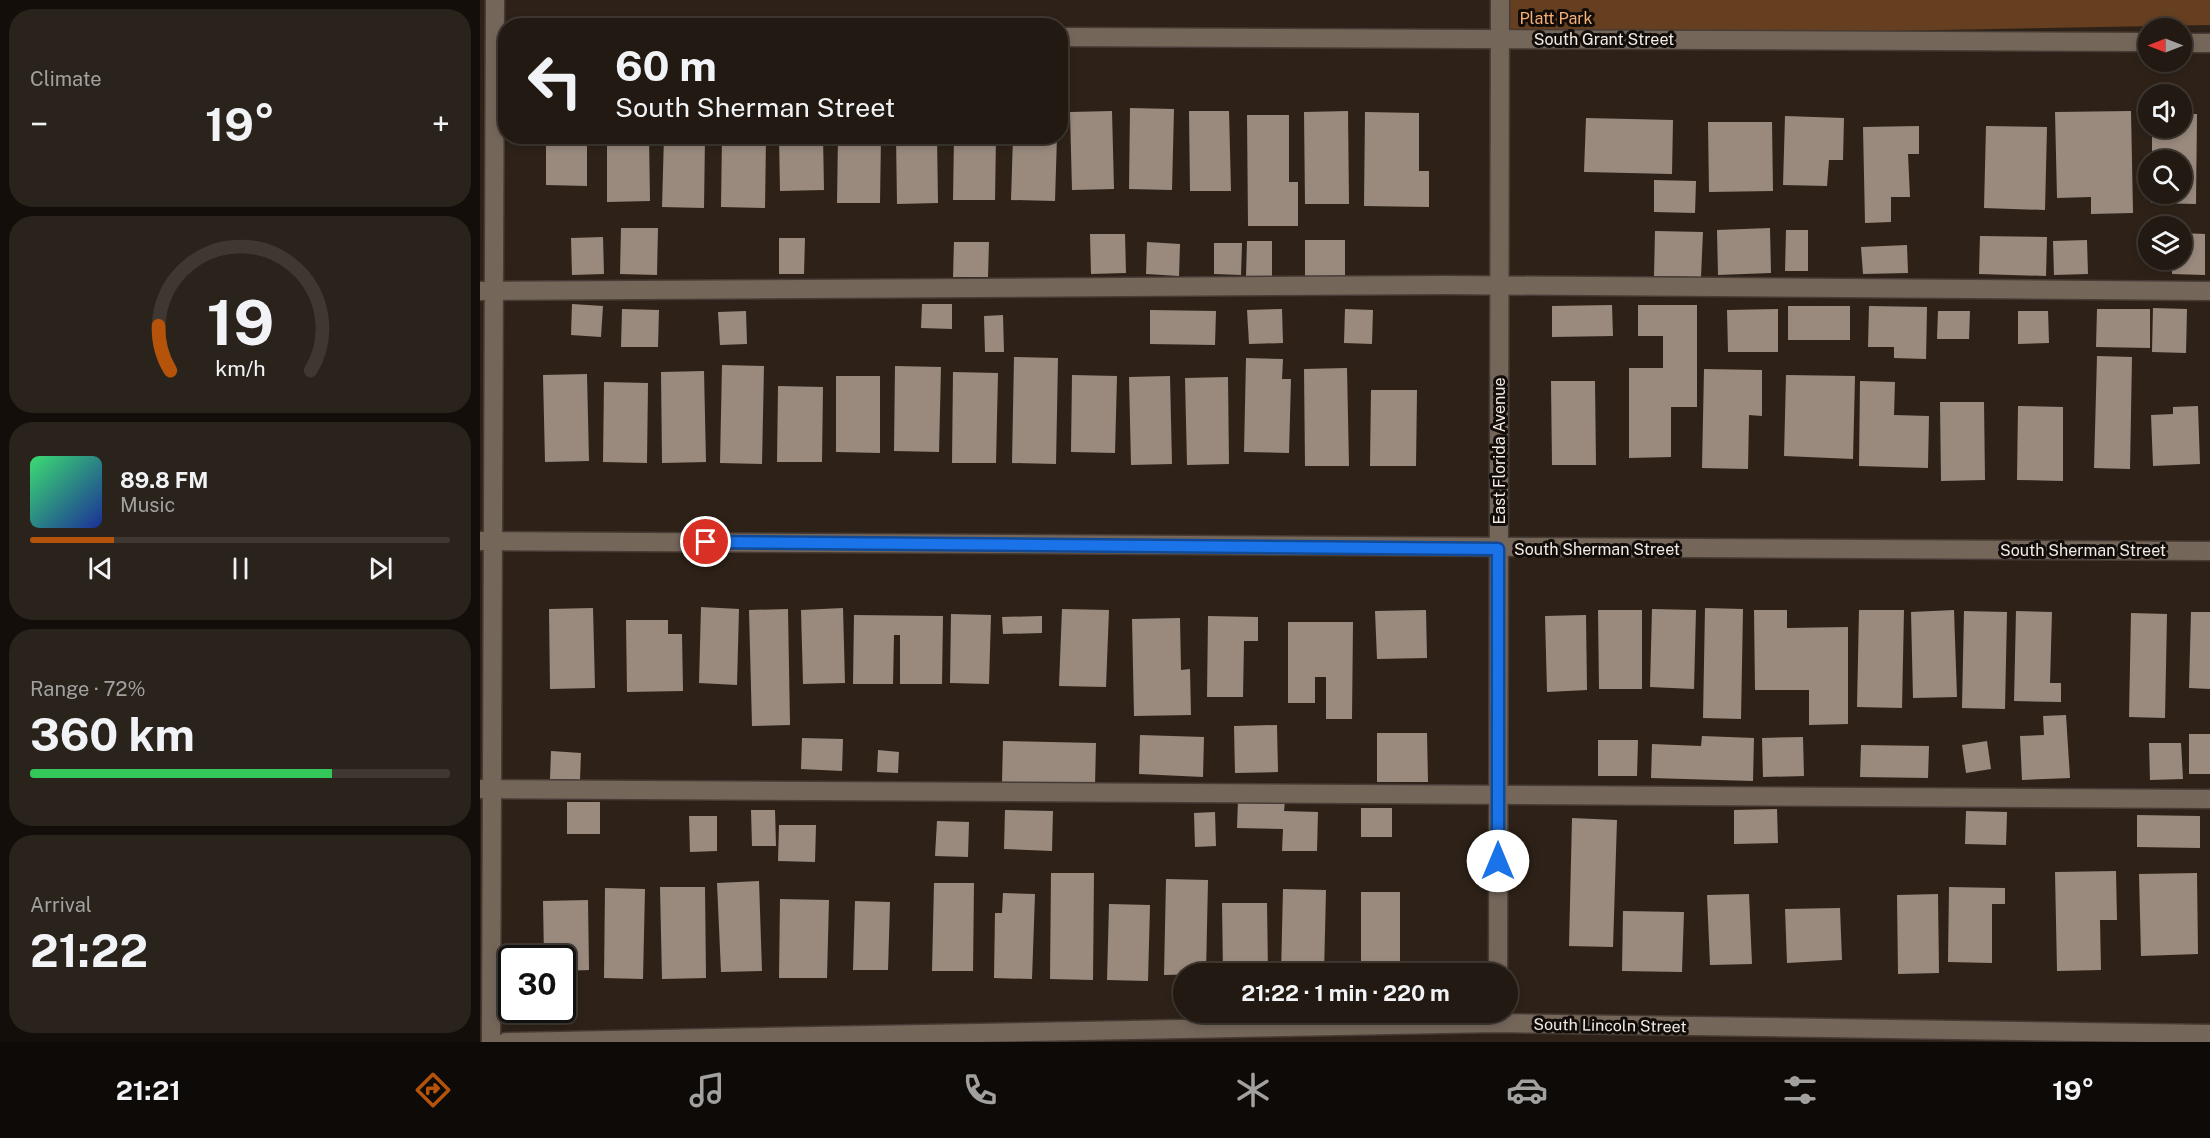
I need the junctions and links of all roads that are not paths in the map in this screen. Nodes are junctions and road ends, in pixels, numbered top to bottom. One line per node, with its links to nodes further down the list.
1 (495, 0): 3 (street)
2 (1500, 0): 5 (street, East Florida Avenue)
3 (494, 36): 10 (street)
4 (1068, 37): 5 (street, South Grant Street)
5 (1500, 38): 6 (street, South Grant Street); 9 (street, East Florida Avenue)
6 (2138, 42)
7 (2192, 43): 8 (street)
8 (2210, 43)
9 (1499, 285): 10 (street); 11 (street); 13 (street, East Florida Avenue)
10 (487, 291): 12 (street)
11 (2210, 291)
12 (487, 541): 13 (street, South Sherman Street); 15 (street)
13 (1498, 549): 14 (street, South Sherman Street); 16 (street, East Florida Avenue)
14 (2210, 551)
15 (486, 789): 16 (street); 23 (street)
16 (1498, 794): 17 (street); 18 (street, East Florida Avenue)
17 (2210, 799)
18 (1498, 963)
19 (1518, 1018): 22 (street, South Lincoln Street)
20 (1291, 1023): 24 (street, South Lincoln Street)
21 (1497, 1023): 25 (street)
22 (2210, 1034)
23 (491, 1042)
24 (506, 1042)
25 (1497, 1042)

